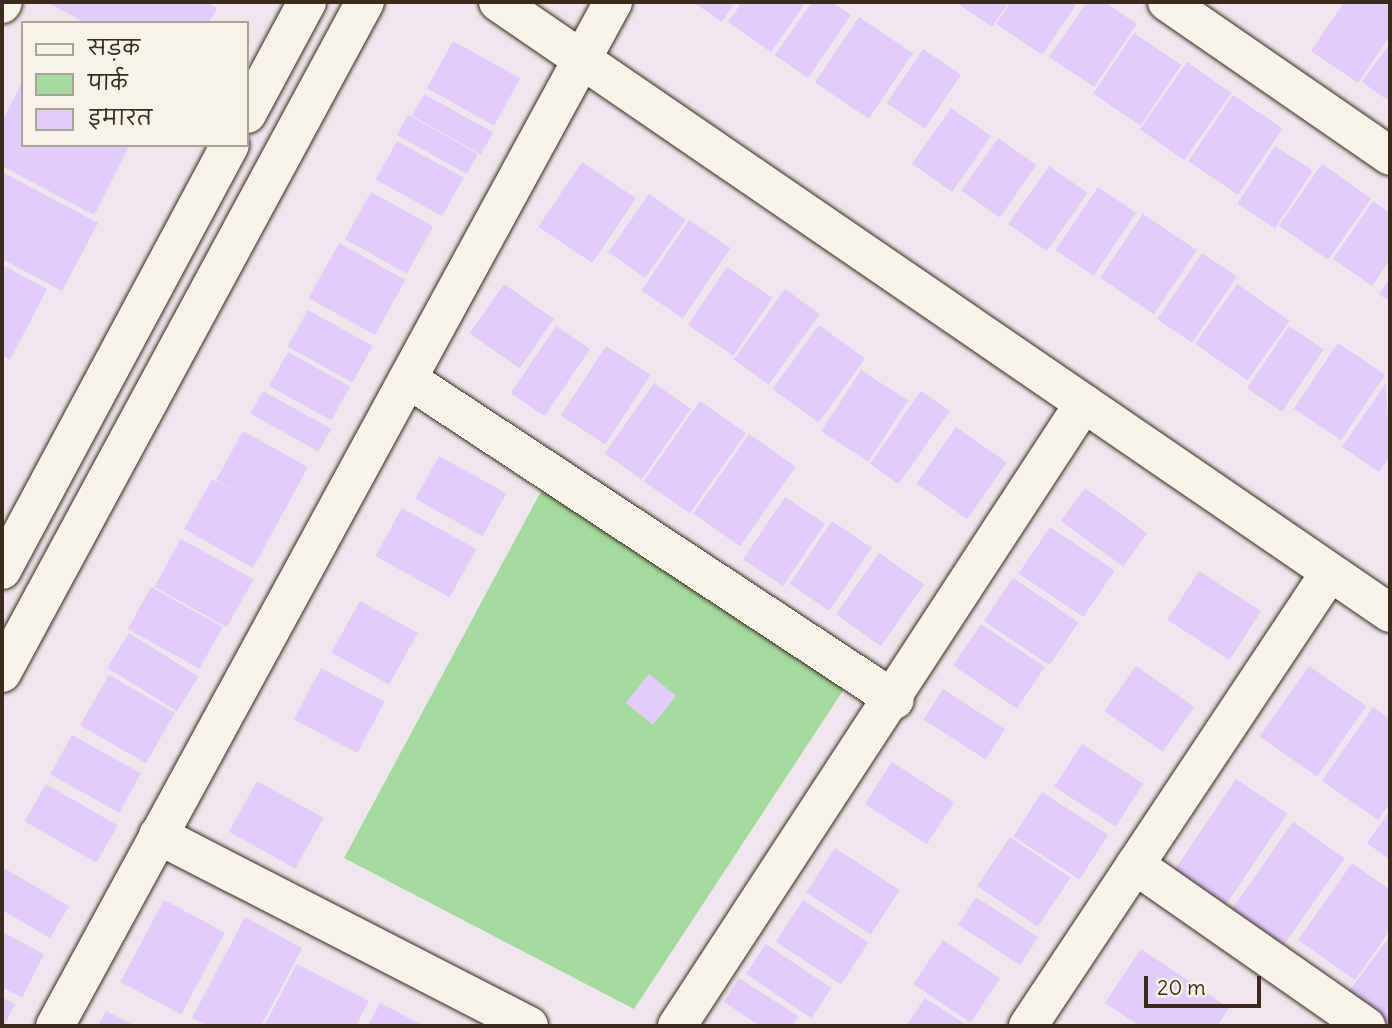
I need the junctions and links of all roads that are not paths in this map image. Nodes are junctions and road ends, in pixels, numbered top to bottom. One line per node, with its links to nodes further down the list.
1 (307, 2): 7 (street)
2 (365, 2): 15 (street)
3 (498, 2): 6 (street)
4 (613, 2): 6 (street)
5 (1167, 2): 9 (street)
6 (582, 59): 10 (street); 11 (street)
7 (248, 112)
8 (229, 147): 12 (street)
9 (1390, 156)
10 (408, 379): 16 (street); 17 (street)
11 (1084, 402): 13 (street); 16 (street)
12 (2, 569)
13 (1330, 572): 14 (street); 18 (street)
14 (1390, 613)
15 (2, 673)
16 (895, 700): 21 (street)
17 (159, 835): 19 (street); 20 (street)
18 (1135, 865): 22 (street); 23 (street)
19 (55, 1026)
20 (529, 1026)
21 (677, 1026)
22 (1028, 1026)
23 (1366, 1026)

